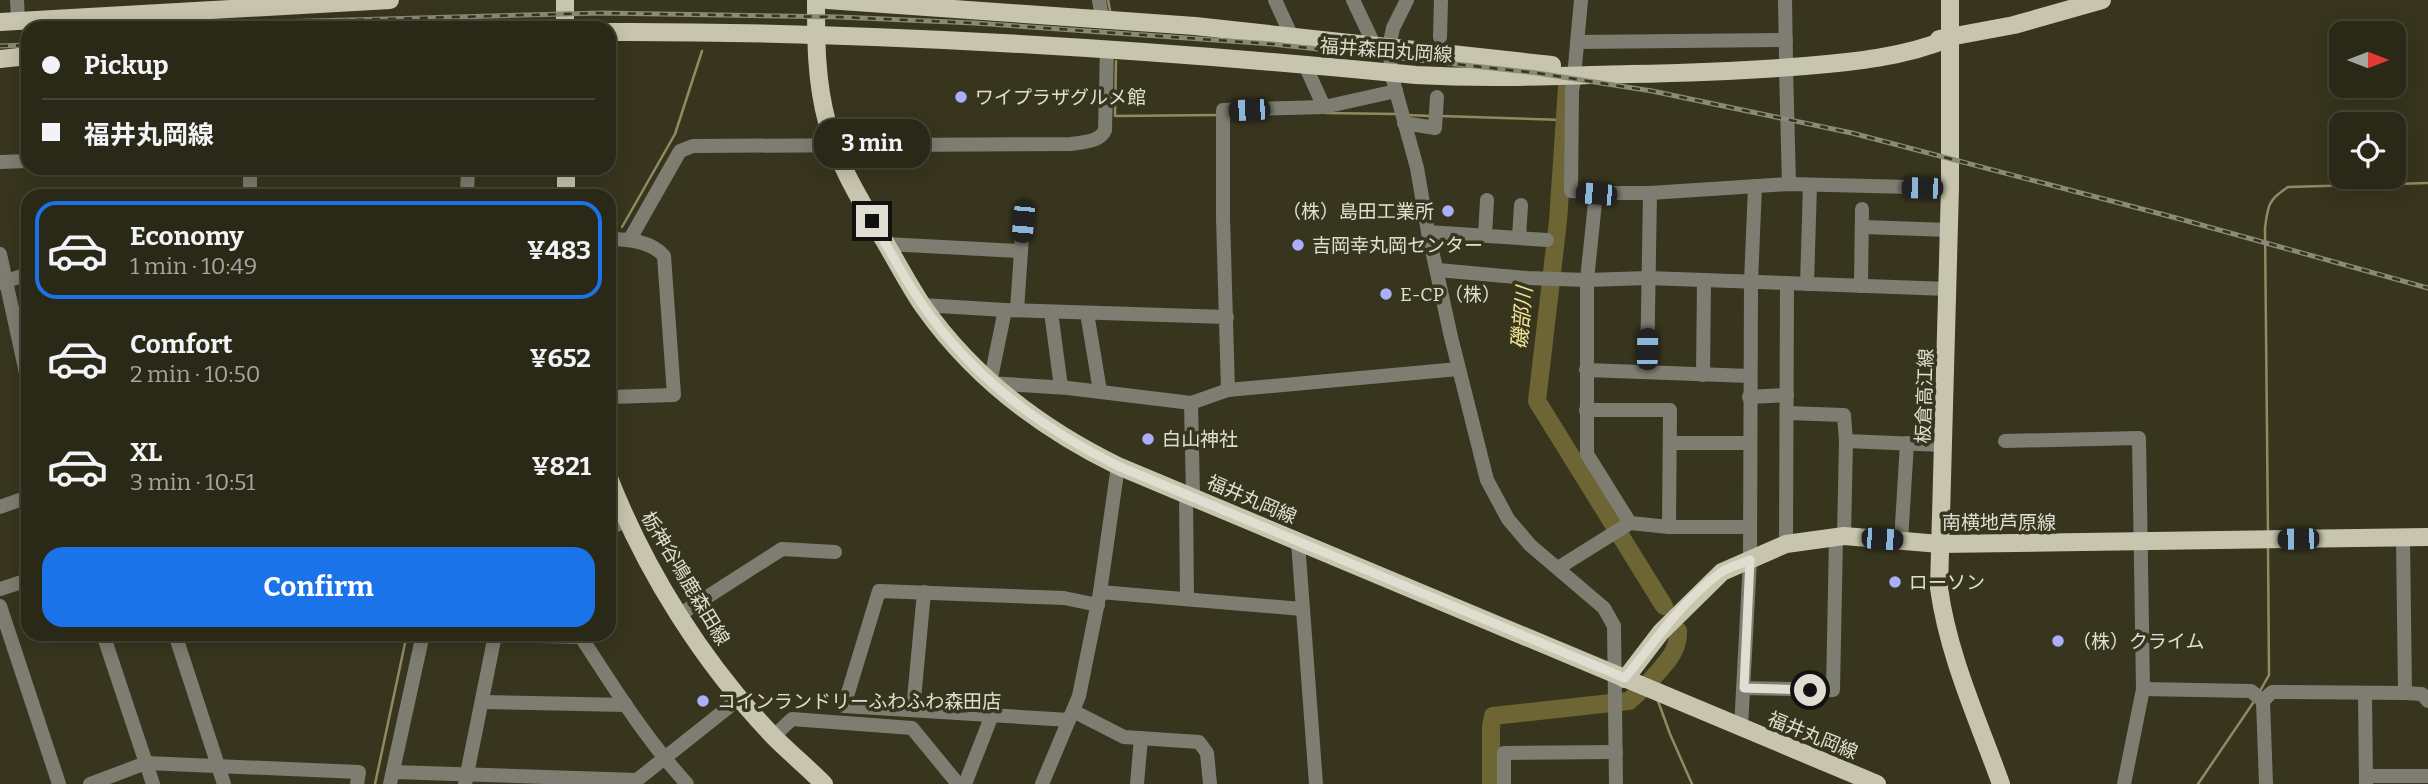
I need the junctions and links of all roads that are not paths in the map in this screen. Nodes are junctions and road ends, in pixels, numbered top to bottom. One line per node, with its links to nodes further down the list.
1 (17, 0): 16 (street)
2 (390, 0): 14 (main road)
3 (565, 0): 17 (main road)
4 (816, 0): 20 (main road, 福井丸岡線)
5 (827, 0): 15 (main road, 福井森田丸岡線)
6 (1275, 0): 21 (street)
7 (1353, 0): 26 (street)
8 (1407, 0): 28 (street)
9 (1441, 0): 22 (street)
10 (1581, 0): 25 (street)
11 (1785, 0): 24 (street)
12 (1950, 0): 23 (main road, 板倉高江線)
13 (2102, 0): 23 (main road, 福井森田丸岡線)
14 (249, 4): 16 (main road)
15 (1100, 9): 21 (main road, 福井森田丸岡線)
16 (18, 21): 18 (main road)
17 (565, 21)
18 (0, 22)
19 (616, 32): 20 (main road)
20 (816, 35): 27 (main road, 福井森田丸岡線); 39 (main road, 福井丸岡線)
21 (1293, 37): 26 (main road, 福井森田丸岡線)
22 (1440, 37)
23 (1950, 38): 31 (main road, 福井森田丸岡線); 45 (main road, 板倉高江線)
24 (1786, 40): 25 (street); 31 (street)
25 (1577, 42): 33 (street)
26 (1371, 46): 28 (main road, 福井森田丸岡線)
27 (1107, 48): 32 (main road, 福井森田丸岡線); 39 (street)
28 (1391, 49): 33 (main road, 福井森田丸岡線); 34 (street)
29 (21, 56): 30 (main road)
30 (0, 58)
31 (1786, 63): 33 (main road, 福井森田丸岡線); 42 (street)
32 (1305, 65): 34 (main road, 福井森田丸岡線); 37 (street)
33 (1569, 71): 34 (main road, 福井森田丸岡線); 47 (street)
34 (1391, 73): 35 (street)
35 (1396, 91): 37 (street); 38 (street)
36 (1437, 97): 38 (street)
37 (1324, 107): 78 (street)
38 (1404, 123): 54 (street)
39 (834, 144): 58 (street); 60 (main road, 福井丸岡線)
40 (21, 161): 41 (street)
41 (0, 162)
42 (1789, 184): 43 (street); 44 (street)
43 (1810, 185): 45 (street); 71 (street)
44 (1755, 186): 46 (street); 69 (street)
45 (1950, 188): 53 (main road, 板倉高江線)
46 (1650, 193): 47 (street); 65 (street)
47 (1596, 194): 66 (street)
48 (1487, 200): 55 (street)
49 (1521, 205): 56 (street)
50 (1862, 209): 52 (street)
51 (1023, 222): 61 (street)
52 (1863, 227): 53 (street); 72 (street)
53 (1949, 230): 73 (main road, 板倉高江線)
54 (1428, 232): 55 (street); 63 (street)
55 (1485, 235): 56 (street)
56 (1519, 237): 59 (street)
57 (616, 239): 58 (street)
58 (630, 239): 90 (street)
59 (1547, 240)
60 (886, 244): 61 (street); 74 (main road, 福井丸岡線)
61 (1020, 251): 75 (street)
62 (0, 254): 68 (street)
63 (1438, 270): 66 (street); 80 (street)
64 (21, 276): 68 (street)
65 (1648, 278): 66 (street); 67 (street); 82 (street)
66 (1587, 280): 81 (street)
67 (1704, 280): 69 (street); 83 (street)
68 (3, 282): 79 (street)
69 (1751, 282): 70 (street); 84 (street)
70 (1787, 284): 71 (street); 89 (street)
71 (1807, 284): 72 (street)
72 (1861, 286): 73 (street)
73 (1948, 289): 100 (main road, 板倉高江線)
74 (922, 305): 75 (street); 85 (main road, 福井丸岡線)
75 (1011, 310): 76 (street); 85 (street)
76 (1051, 312): 77 (street); 86 (street)
77 (1087, 313): 78 (street); 88 (street)
78 (1227, 317): 87 (street)
79 (21, 354)
80 (1458, 369): 87 (street); 121 (street)
81 (1586, 370): 82 (street); 93 (street)
82 (1647, 372): 83 (street)
83 (1703, 375): 84 (street)
84 (1750, 376): 91 (street)
85 (990, 383): 86 (street); 101 (main road, 福井丸岡線)
86 (1061, 387): 88 (street)
87 (1228, 390): 92 (street)
88 (1100, 391): 92 (street)
89 (1787, 395): 91 (street); 94 (street)
90 (616, 397)
91 (1749, 397): 98 (street)
92 (1191, 403): 102 (street)
93 (1586, 410): 97 (street); 110 (street)
94 (1787, 413): 95 (street); 117 (street)
95 (1846, 441): 99 (street); 111 (street)
96 (2004, 441): 116 (street)
97 (1670, 443): 98 (street); 108 (street)
98 (1749, 443): 109 (street)
99 (1907, 443): 100 (street); 114 (street)
100 (1943, 445): 118 (main road, 板倉高江線)
101 (1118, 466): 102 (main road, 福井丸岡線); 125 (street)
102 (1190, 495): 115 (main road, 福井丸岡線); 126 (street)
103 (616, 496): 106 (main road, 栃神谷鳴鹿森田線)
104 (21, 500): 105 (street)
105 (0, 507)
106 (626, 521): 107 (street); 129 (main road, 栃神谷鳴鹿森田線)
107 (616, 525)
108 (1669, 527): 109 (street); 110 (street)
109 (1750, 527): 120 (street)
110 (1623, 528): 121 (street)
111 (1840, 537): 114 (main road, 南横地芦原線); 117 (main road, 南横地芦原線); 136 (street)
112 (2428, 537): 113 (main road, 南横地芦原線)
113 (2403, 538): 116 (main road, 南横地芦原線); 138 (street)
114 (1901, 541): 118 (main road, 南横地芦原線)
115 (1298, 542): 128 (street); 135 (main road, 福井丸岡線)
116 (2140, 542): 118 (main road, 南横地芦原線); 137 (street)
117 (1786, 544): 120 (main road, 南横地芦原線)
118 (1940, 544): 177 (main road, 板倉高江線)
119 (835, 552): 129 (street)
120 (1750, 560): 135 (main road, 南横地芦原線); 136 (street)
121 (1558, 568): 135 (street)
122 (21, 582): 123 (street)
123 (0, 589)
124 (924, 593): 125 (street); 145 (street); 145 (street)
125 (1099, 599): 126 (street); 147 (street)
126 (1187, 599): 128 (street)
127 (0, 606): 162 (street)
128 (1303, 609): 174 (street)
129 (679, 615): 140 (main road, 栃神谷鳴鹿森田線)
130 (105, 641): 153 (street)
131 (177, 641): 154 (street)
132 (421, 641): 156 (street)
133 (494, 641): 143 (street)
134 (583, 641): 144 (street)
135 (1620, 677): 148 (main road, 福井丸岡線); 151 (street)
136 (1744, 688): 148 (street)
137 (2143, 689): 141 (street); 178 (street)
138 (2404, 693): 139 (street); 142 (street)
139 (2365, 694): 141 (street); 159 (street)
140 (740, 698): 149 (main road, 栃神谷鳴鹿森田線); 152 (street)
141 (2263, 701): 179 (street)
142 (2428, 701)
143 (482, 702): 144 (street); 157 (street)
144 (626, 705): 152 (street)
145 (913, 710): 146 (street)
146 (992, 715): 147 (street); 170 (street)
147 (1071, 715): 150 (street); 171 (street)
148 (1741, 728): 161 (main road, 福井丸岡線)
149 (774, 736): 168 (main road, 栃神谷鳴鹿森田線); 169 (street)
150 (1141, 738): 172 (street); 173 (street)
151 (1616, 752): 175 (street); 176 (street)
152 (665, 760): 160 (street); 167 (street)
153 (146, 764): 154 (street); 163 (street); 164 (street)
154 (217, 766): 165 (street); 166 (street)
155 (2428, 776): 159 (street)
156 (392, 778): 157 (street)
157 (466, 779): 158 (street)
158 (534, 780): 160 (street)
159 (2365, 780)
160 (605, 781)
161 (1869, 782)
162 (59, 784)
163 (90, 784)
164 (153, 784)
165 (224, 784)
166 (356, 784)
167 (687, 784)
168 (824, 784)
169 (958, 784)
170 (965, 784)
171 (1042, 784)
172 (1137, 784)
173 (1210, 784)
174 (1316, 784)
175 (1504, 784)
176 (1616, 784)
177 (2001, 784)
178 (2124, 784)
179 (2266, 784)

